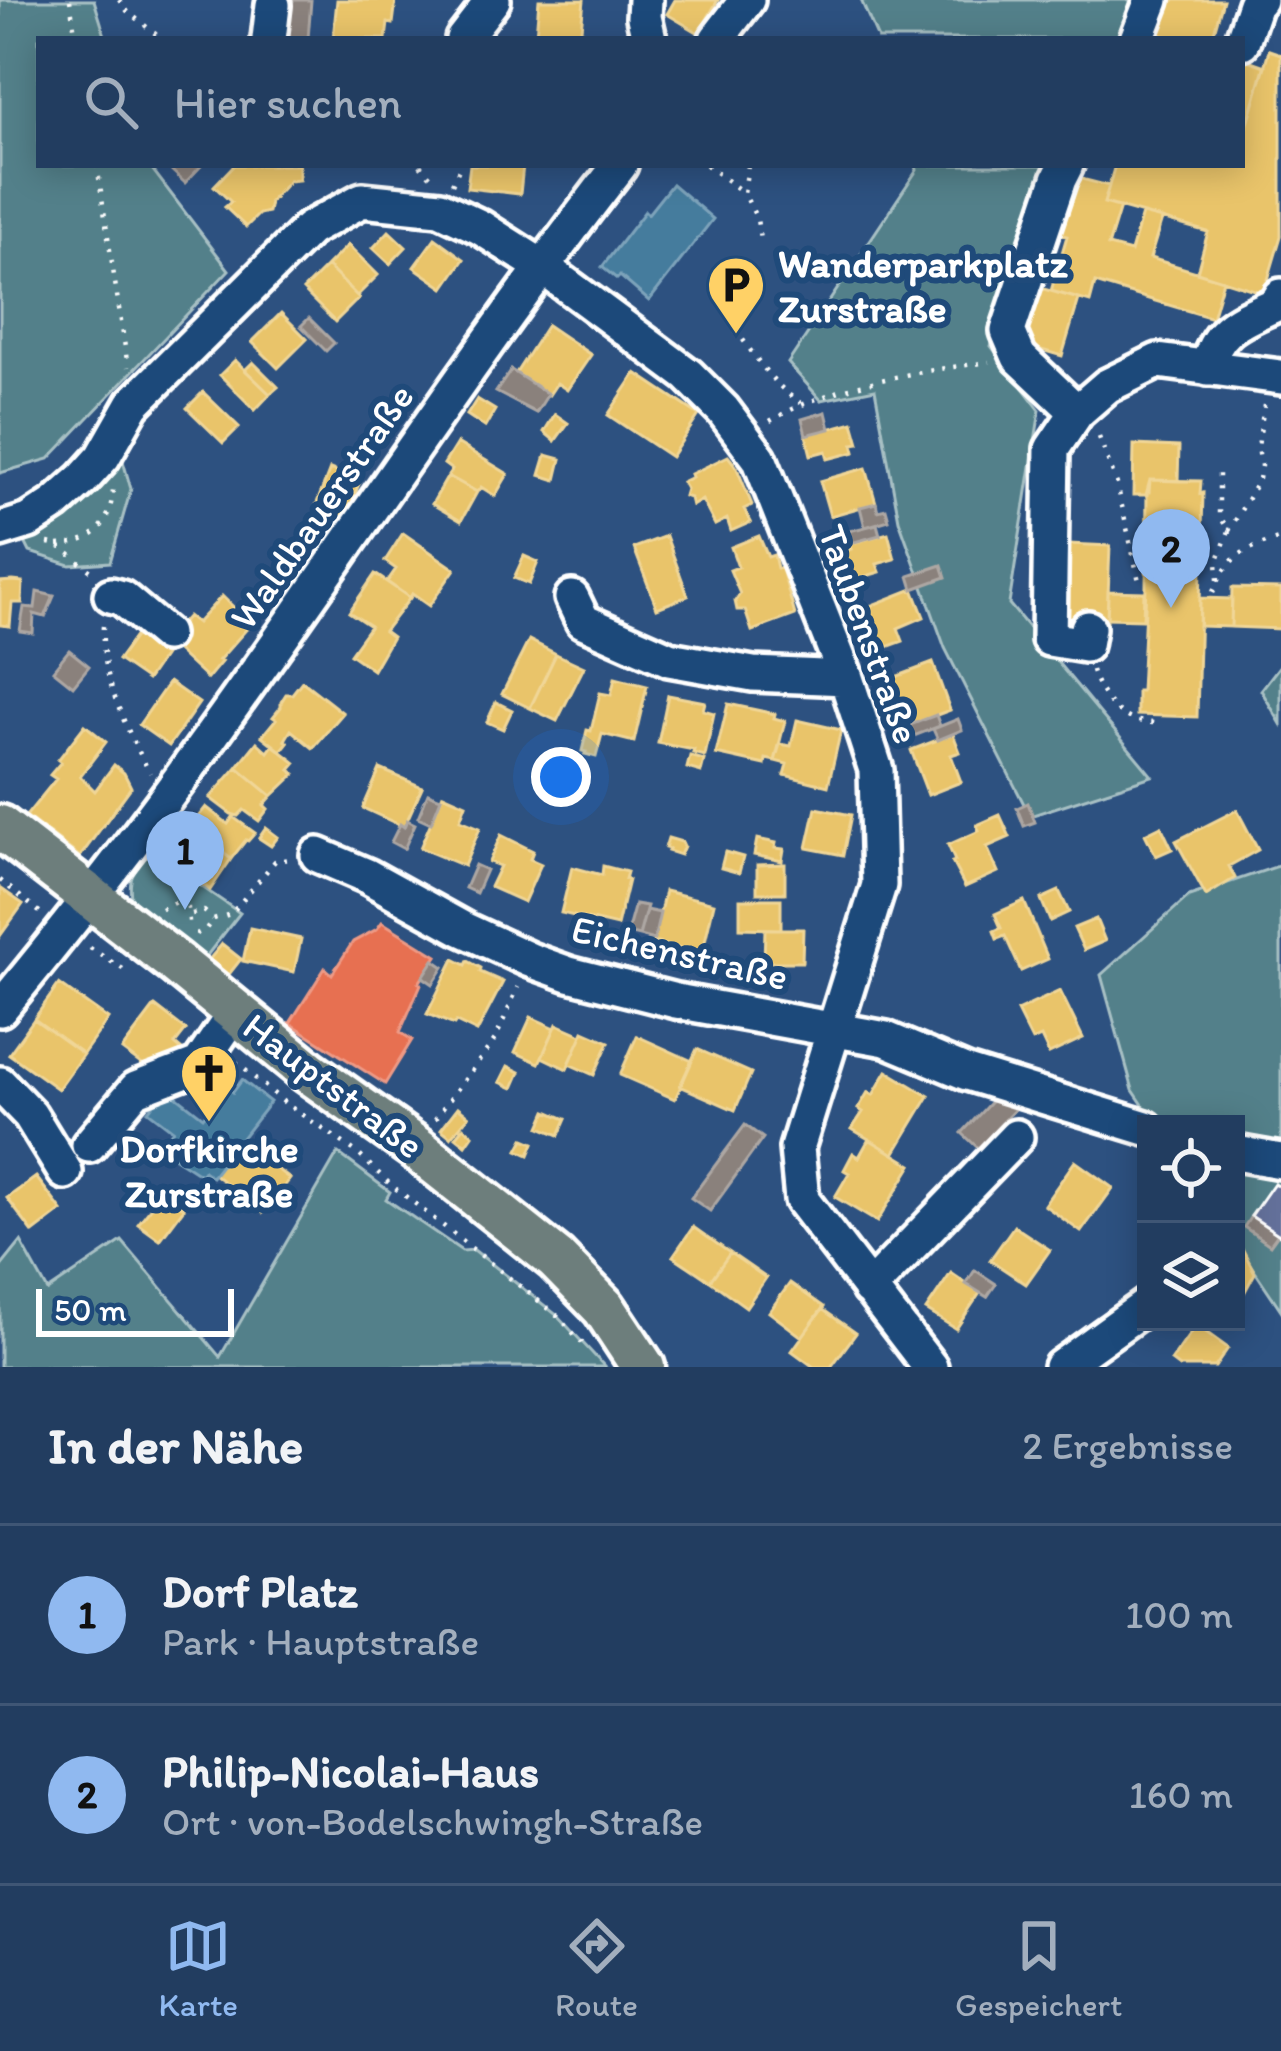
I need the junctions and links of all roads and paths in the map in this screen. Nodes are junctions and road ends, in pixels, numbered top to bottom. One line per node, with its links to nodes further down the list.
1 (70, 0): 9 (path)
2 (119, 0): 10 (path)
3 (493, 0): 12 (street)
4 (645, 0): 13 (street)
5 (747, 0): 14 (street)
6 (1152, 0): 15 (street)
7 (1259, 0): 16 (street)
8 (273, 4): 11 (street)
9 (76, 36)
10 (158, 36)
11 (269, 36)
12 (465, 36)
13 (648, 36)
14 (719, 36)
15 (1137, 36)
16 (1244, 36)
17 (98, 168): 31 (path)
18 (618, 168): 24 (street, Waldbauerstraße)
19 (710, 168): 22 (path)
20 (747, 168): 22 (path)
21 (1064, 168): 27 (street)
22 (743, 193): 23 (path)
23 (760, 240)
24 (541, 266): 31 (street, Taubenstraße); 33 (street, Taubenstraße); 49 (street, Waldbauerstraße)
25 (1281, 296): 28 (street)
26 (736, 330): 30 (path)
27 (1019, 357): 30 (path); 32 (street)
28 (1208, 368): 29 (street); 32 (street)
29 (1275, 377): 37 (path)
30 (801, 403): 33 (path)
31 (133, 404): 34 (street, Taubenstraße)
32 (1079, 410): 41 (path); 46 (street)
33 (745, 436): 47 (street, Taubenstraße)
34 (103, 457): 36 (street, Taubenstraße); 39 (path)
35 (1219, 473): 37 (path)
36 (14, 525): 39 (path)
37 (1229, 531): 40 (path)
38 (1281, 538): 40 (path)
39 (58, 545): 42 (path)
40 (1219, 580): 43 (path)
41 (1139, 581)
42 (111, 592): 45 (street); 49 (path)
43 (1213, 592)
44 (572, 598): 47 (street)
45 (165, 634)
46 (1087, 637): 48 (path)
47 (846, 678): 61 (street, Taubenstraße)
48 (1162, 724)
49 (166, 798): 51 (street, Waldbauerstraße)
50 (0, 827): 55 (main road, Hauptstraße)
51 (135, 839): 55 (street, Waldbauerstraße); 56 (path)
52 (318, 855): 57 (path); 58 (street, Eichenstraße)
53 (0, 856): 55 (main road, Hauptstraße)
54 (0, 880): 55 (path)
55 (77, 914): 59 (street, Waldbauerstraße); 60 (main road, Hauptstraße)
56 (190, 915): 57 (path); 57 (path)
57 (213, 919)
58 (530, 960): 61 (street, Eichenstraße); 66 (path)
59 (0, 1009)
60 (230, 1021): 65 (street); 66 (main road, Hauptstraße); 74 (main road, Hauptstraße)
61 (833, 1027): 63 (street, Eichenstraße); 71 (street, Taubenstraße)
62 (0, 1084): 69 (street)
63 (1137, 1126)
64 (1016, 1137): 71 (street)
65 (89, 1145)
66 (415, 1147): 74 (main road, Hauptstraße)
67 (1245, 1156): 68 (street)
68 (1281, 1162)
69 (65, 1172)
70 (390, 1184): 73 (path)
71 (869, 1289): 75 (street, Taubenstraße)
72 (1137, 1312): 76 (street)
73 (589, 1350)
74 (643, 1367)
75 (930, 1367)
76 (1061, 1367)

